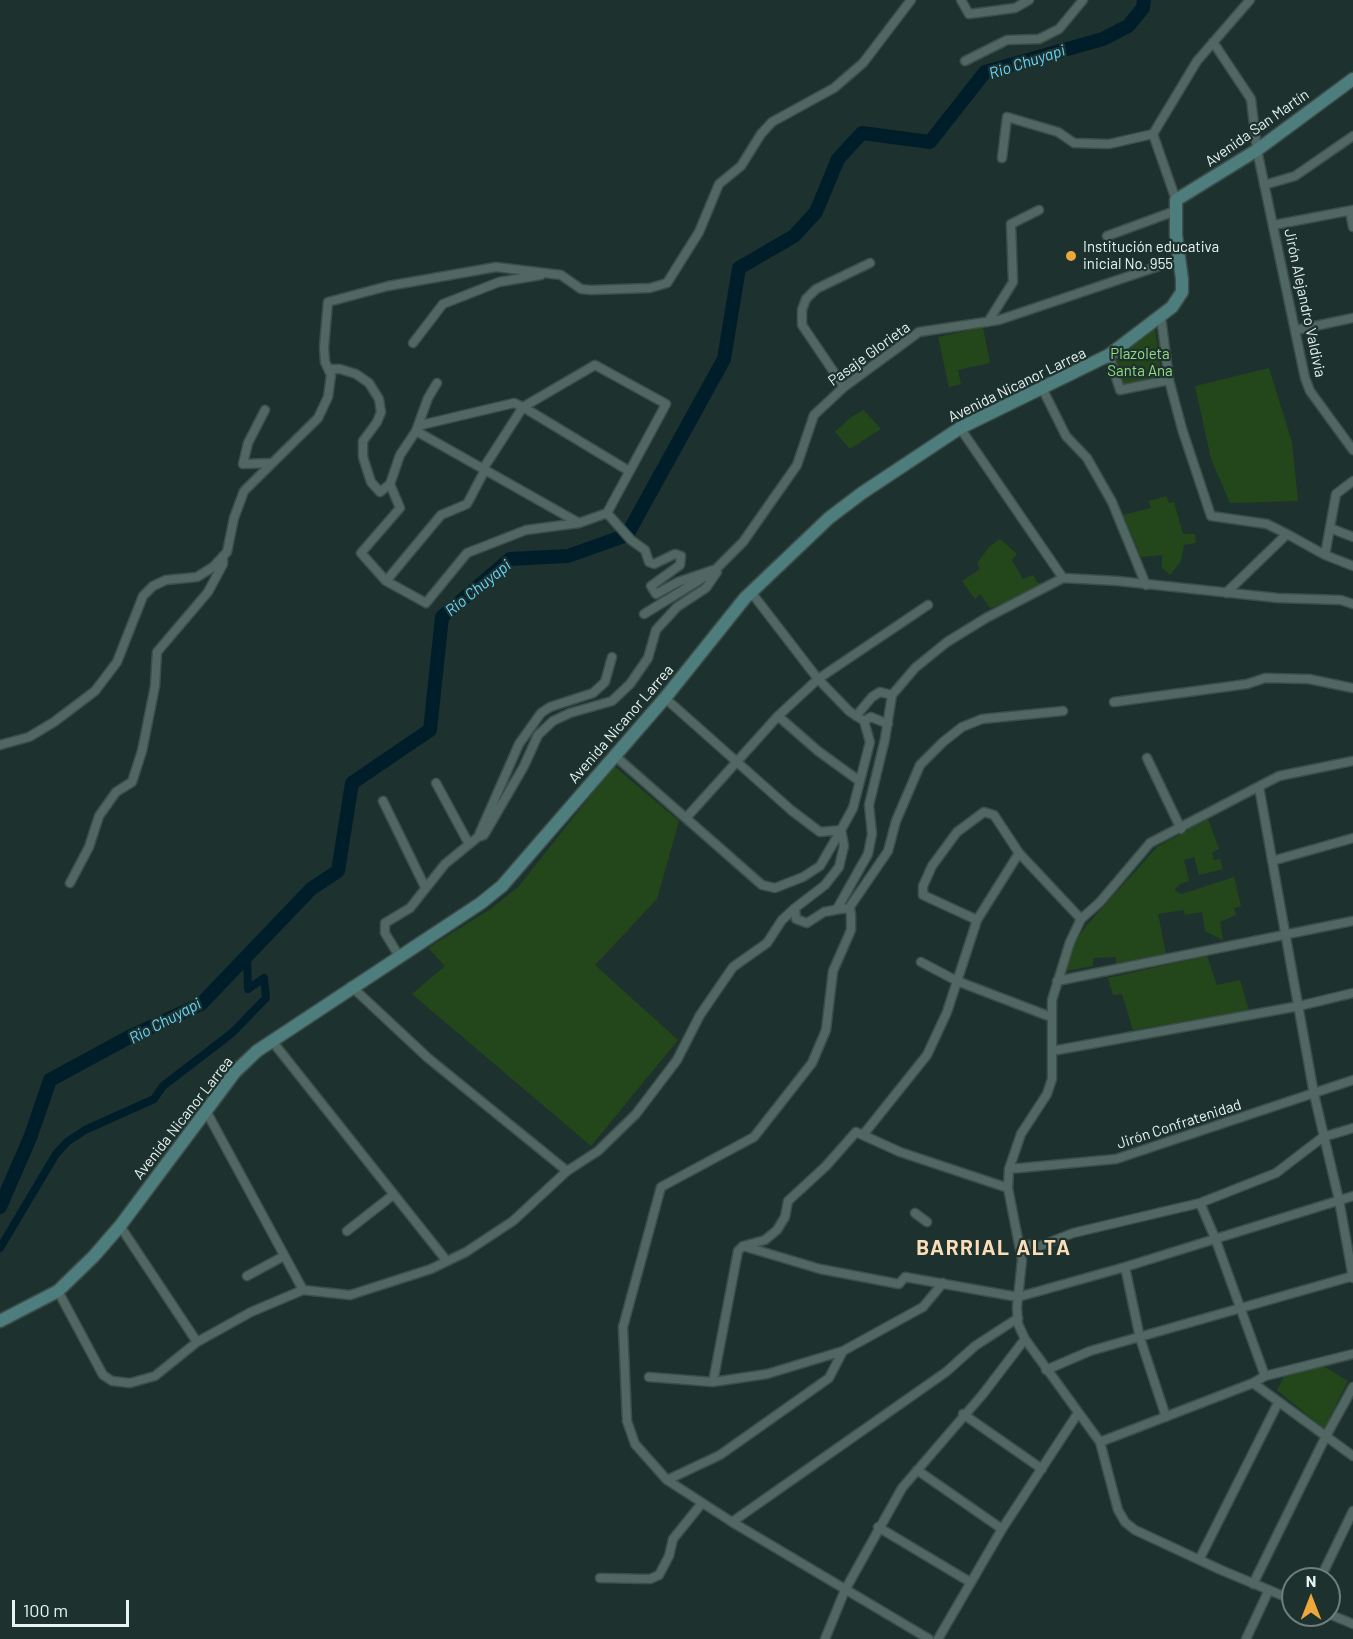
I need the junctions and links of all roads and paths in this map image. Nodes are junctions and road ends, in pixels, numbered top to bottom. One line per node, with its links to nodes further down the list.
1 (911, 0): 22 (street)
2 (961, 0): 3 (street)
3 (1029, 0)
4 (1083, 0): 7 (street)
5 (1251, 0): 6 (street)
6 (1213, 42): 9 (street); 11 (street, Jirón Alejandro Valdivia)
7 (965, 61)
8 (1353, 79): 11 (main road, Avenida San Martín)
9 (1153, 134): 12 (street); 14 (street)
10 (1353, 136): 13 (street)
11 (1257, 150): 13 (street, Jirón Alejandro Valdivia); 14 (main road, Avenida San Martín)
12 (1002, 158)
13 (1264, 186): 17 (street, Jirón Alejandro Valdivia)
14 (1175, 206): 19 (street); 20 (main road, Avenida Nicanor Larrea)
15 (1039, 210): 25 (street)
16 (1351, 211): 17 (street); 18 (street)
17 (1274, 225): 26 (street, Jirón Alejandro Valdivia)
18 (1353, 227)
19 (1107, 236)
20 (1180, 259): 23 (main road, Avenida Nicanor Larrea); 25 (street, Pasaje Glorieta)
21 (870, 263): 32 (street)
22 (550, 274): 27 (street); 29 (street)
23 (1161, 317): 28 (main road, Avenida Nicanor Larrea); 30 (street)
24 (1353, 318): 26 (street)
25 (988, 322): 32 (street, Pasaje Glorieta)
26 (1296, 330): 38 (street, Jirón Alejandro Valdivia)
27 (413, 343)
28 (1109, 355): 30 (street); 33 (main road, Avenida Nicanor Larrea)
29 (329, 369): 39 (street); 43 (street)
30 (1169, 380): 47 (street)
31 (437, 383): 37 (street)
32 (844, 387): 52 (street, Pasaje Glorieta)
33 (1042, 388): 36 (main road, Avenida Nicanor Larrea); 55 (street)
34 (523, 407): 37 (street); 40 (street); 41 (street); 41 (street)
35 (265, 410): 39 (street)
36 (960, 428): 53 (street); 56 (main road, Avenida Nicanor Larrea)
37 (416, 431): 40 (street); 43 (street)
38 (1353, 450)
39 (271, 463): 50 (street)
40 (484, 470): 45 (street); 54 (street)
41 (629, 471): 44 (street)
42 (1353, 481): 46 (street)
43 (390, 484): 54 (street)
44 (608, 513): 45 (street); 52 (street)
45 (579, 523): 54 (street)
46 (1330, 528): 48 (street); 49 (street)
47 (1287, 534): 49 (street); 57 (street)
48 (1353, 537)
49 (1325, 555): 51 (street)
50 (222, 556): 71 (street); 88 (street)
51 (1353, 566)
52 (716, 569): 60 (street); 83 (street)
53 (1064, 578): 55 (street); 64 (street)
54 (386, 581)
55 (1146, 585): 57 (street)
56 (751, 592): 62 (street); 65 (main road, Avenida Nicanor Larrea)
57 (1226, 593): 58 (street)
58 (1353, 604)
59 (928, 605): 62 (street)
60 (644, 614)
61 (612, 657): 83 (street)
62 (818, 679): 68 (street); 69 (street)
63 (1353, 688): 66 (street)
64 (892, 695): 69 (street); 70 (street)
65 (665, 698): 72 (main road, Avenida Nicanor Larrea); 74 (street)
66 (1114, 702)
67 (1063, 711): 91 (street)
68 (778, 716): 74 (street); 76 (street)
69 (860, 718): 70 (street); 76 (street)
70 (888, 724): 92 (street)
71 (0, 745)
72 (614, 755): 80 (street); 97 (main road, Avenida Nicanor Larrea)
73 (1147, 758): 81 (street)
74 (736, 760): 80 (street); 82 (street)
75 (1353, 761): 78 (street)
76 (858, 780): 82 (street)
77 (436, 783): 85 (street)
78 (1259, 787): 81 (street); 87 (street)
79 (383, 801): 89 (street)
80 (686, 818): 82 (street)
81 (1181, 829): 93 (street)
82 (841, 830): 90 (street)
83 (478, 837): 85 (street)
84 (1353, 838): 87 (street)
85 (469, 844): 89 (street)
86 (1019, 853): 93 (street); 94 (street); 94 (street)
87 (1272, 861): 96 (street)
88 (70, 883)
89 (425, 887): 97 (street)
90 (795, 908): 92 (street); 114 (street)
91 (849, 908): 92 (street); 159 (street)
92 (837, 909)
93 (1081, 919): 100 (street)
94 (977, 920): 99 (street)
95 (1353, 921): 96 (street)
96 (1285, 935): 100 (street); 103 (street)
97 (399, 956): 101 (main road, Avenida Nicanor Larrea)
98 (921, 962): 99 (street)
99 (957, 981): 104 (street); 111 (street)
100 (1057, 981): 104 (street)
101 (351, 986): 105 (main road, Avenida Nicanor Larrea); 114 (street)
102 (1353, 993): 103 (street)
103 (1299, 1006): 106 (street); 108 (street)
104 (1051, 1017): 106 (street)
105 (272, 1041): 109 (main road, Avenida Nicanor Larrea); 116 (street)
106 (1052, 1051): 113 (street)
107 (1353, 1080): 108 (street, Jirón Confratenidad)
108 (1314, 1094): 112 (street); 113 (street, Jirón Confratenidad)
109 (205, 1109): 122 (main road, Avenida Nicanor Larrea); 127 (street)
110 (1353, 1128): 112 (street)
111 (863, 1136): 115 (street); 126 (street)
112 (1323, 1137): 118 (street); 119 (street)
113 (1009, 1169): 115 (street)
114 (567, 1171): 128 (street)
115 (1008, 1188): 125 (street)
116 (393, 1195): 123 (street); 128 (street)
117 (1353, 1196): 118 (street)
118 (1339, 1200): 124 (street); 131 (street)
119 (1200, 1203): 124 (street); 125 (street)
120 (915, 1213): 121 (street)
121 (927, 1222)
122 (120, 1226): 134 (main road, Avenida Nicanor Larrea); 141 (street)
123 (347, 1231)
124 (1215, 1238): 129 (street); 136 (street)
125 (1019, 1244): 135 (street)
126 (743, 1246): 132 (street); 147 (street)
127 (284, 1256): 130 (street); 133 (street)
128 (446, 1260): 133 (street)
129 (1125, 1267): 135 (street); 139 (street)
130 (246, 1276)
131 (1353, 1276): 136 (street)
132 (943, 1283): 135 (street); 142 (street)
133 (303, 1290): 141 (street)
134 (58, 1291): 138 (main road, Avenida Nicanor Larrea); 141 (street)
135 (1018, 1297): 137 (street)
136 (1241, 1307): 139 (street); 145 (street)
137 (1018, 1318): 140 (street); 162 (street)
138 (0, 1321)
139 (1140, 1338): 144 (street); 153 (street)
140 (1025, 1339): 144 (street); 152 (street)
141 (197, 1342)
142 (843, 1351): 147 (street); 159 (street)
143 (1353, 1354): 145 (street)
144 (1046, 1370): 151 (street)
145 (1265, 1376): 148 (street)
146 (649, 1377): 147 (street)
147 (713, 1382)
148 (1253, 1383): 150 (street); 153 (street)
149 (1353, 1387): 154 (street)
150 (1278, 1403): 154 (street); 165 (street)
151 (1078, 1413): 155 (street); 157 (street)
152 (963, 1414): 157 (street); 158 (street)
153 (1166, 1417): 155 (street)
154 (1326, 1436): 156 (street); 169 (street)
155 (1100, 1442): 165 (street)
156 (1353, 1455)
157 (1042, 1469): 164 (street)
158 (917, 1470): 163 (street); 164 (street)
159 (667, 1480): 160 (street)
160 (702, 1503): 162 (street); 167 (street)
161 (1353, 1511): 166 (street)
162 (732, 1522): 170 (street)
163 (878, 1527): 168 (street); 170 (street)
164 (1002, 1529): 168 (street)
165 (1200, 1558): 169 (street)
166 (1326, 1567)
167 (600, 1578)
168 (970, 1582): 175 (street)
169 (1253, 1584): 171 (street)
170 (845, 1590): 173 (street); 174 (street)
171 (1268, 1592): 172 (street); 176 (street)
172 (1281, 1596)
173 (825, 1639)
174 (929, 1639)
175 (938, 1639)
176 (1246, 1639)

